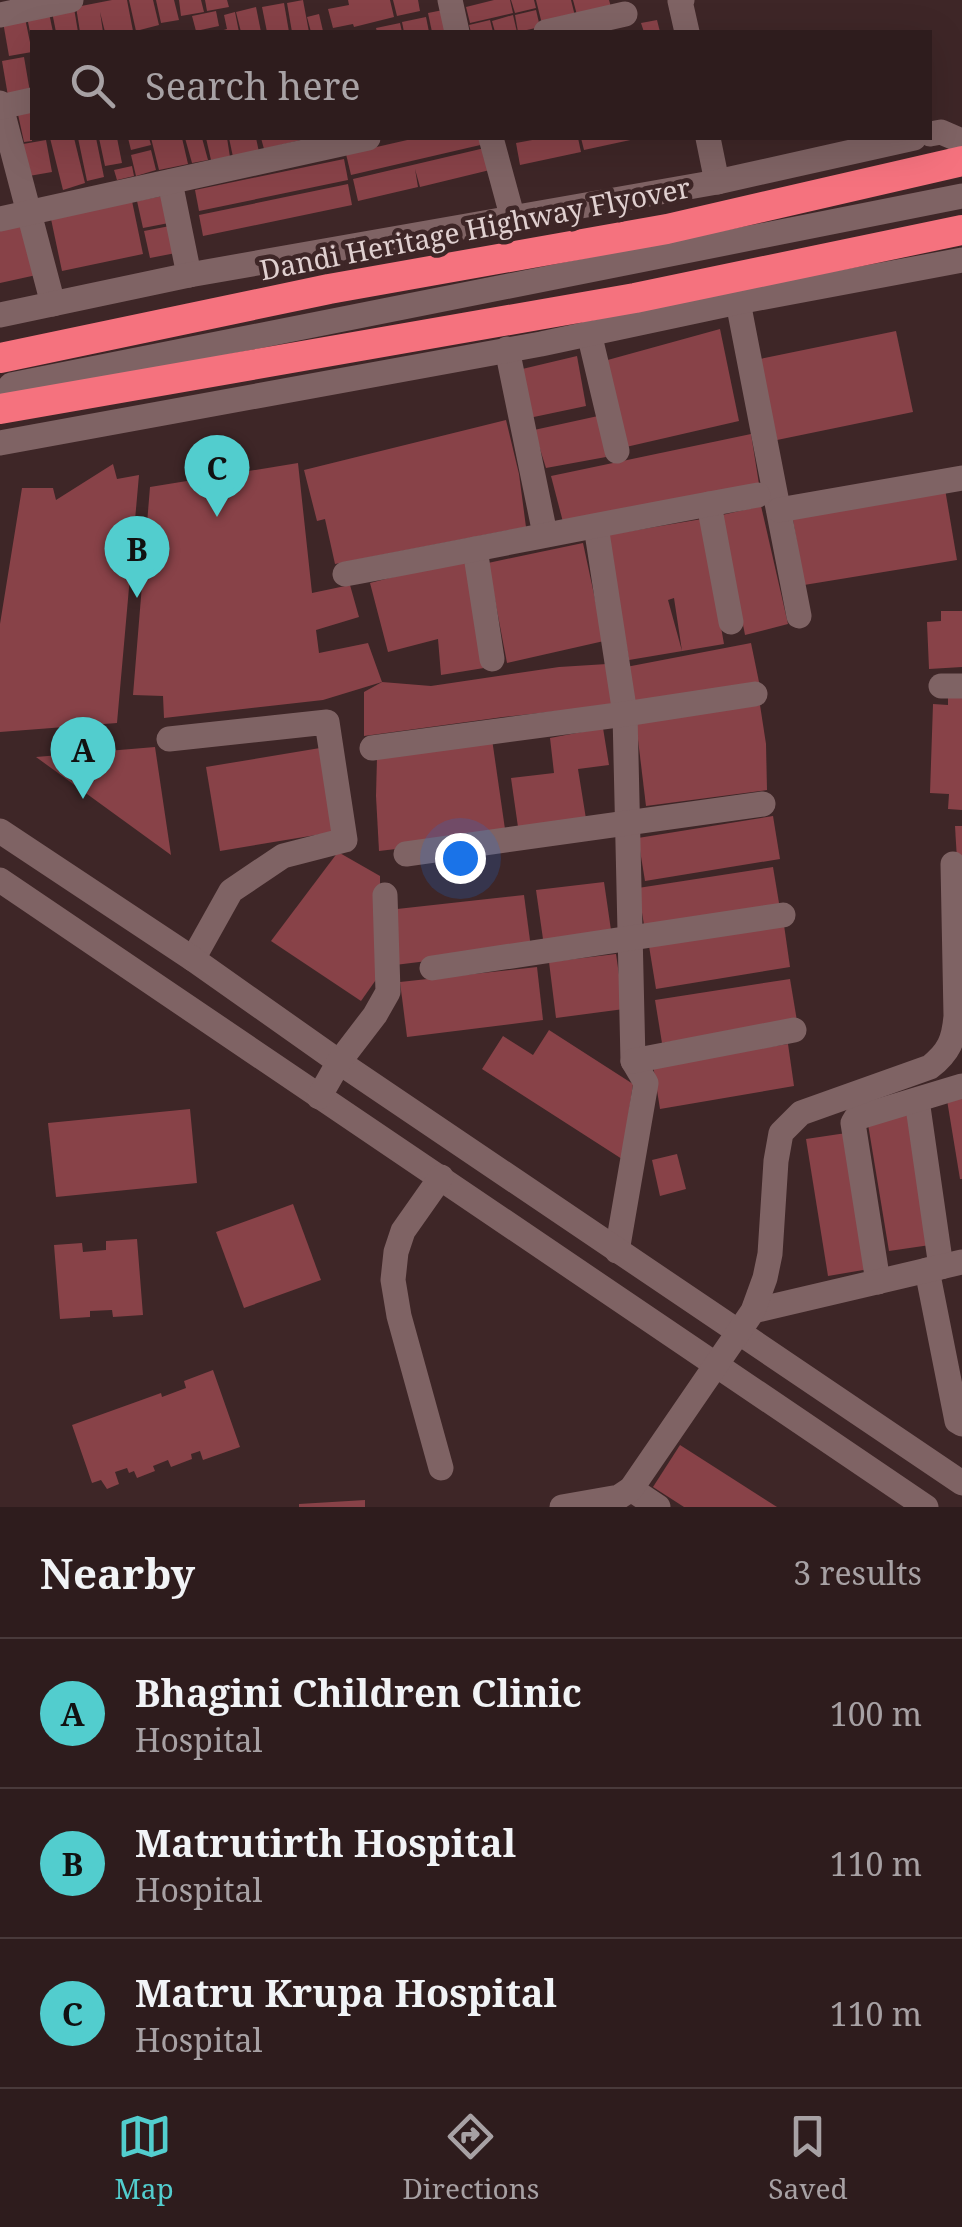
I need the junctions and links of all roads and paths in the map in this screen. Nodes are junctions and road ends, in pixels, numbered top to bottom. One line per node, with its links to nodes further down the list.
1 (70, 0): 5 (street)
2 (450, 0): 6 (street)
3 (680, 0): 8 (street)
4 (625, 14): 7 (street)
5 (0, 16)
6 (457, 30)
7 (555, 30)
8 (687, 30)
9 (30, 100): 10 (street)
10 (0, 106): 19 (street)
11 (359, 140): 16 (street)
12 (492, 140): 21 (street)
13 (708, 140): 17 (street)
14 (905, 140): 17 (street)
15 (962, 161): 30 (highway, Dandi Heritage Highway Flyover)
16 (170, 182): 19 (street); 24 (street)
17 (717, 182): 21 (street)
18 (962, 196): 30 (street)
19 (30, 212): 20 (street); 26 (street)
20 (0, 219)
21 (513, 219): 24 (street)
22 (962, 230): 30 (highway)
23 (962, 260): 25 (street)
24 (190, 275): 26 (street)
25 (738, 302): 28 (street); 34 (street)
26 (52, 304): 27 (street)
27 (0, 316)
28 (589, 333): 29 (street); 32 (street)
29 (507, 350): 31 (street); 37 (street)
30 (2, 386)
31 (0, 444)
32 (616, 451)
33 (962, 478): 34 (street)
34 (768, 502): 35 (street); 40 (street)
35 (709, 504): 36 (street); 41 (street)
36 (596, 526): 37 (street); 44 (street)
37 (545, 534): 38 (street)
38 (475, 550): 39 (street); 42 (street)
39 (345, 574)
40 (799, 616)
41 (731, 622)
42 (492, 659)
43 (755, 694): 44 (street)
44 (625, 714): 46 (street); 48 (street)
45 (169, 739): 56 (street)
46 (372, 748)
47 (762, 804): 48 (street)
48 (629, 823): 50 (street); 55 (street)
49 (0, 831): 56 (street)
50 (406, 854)
51 (953, 864): 59 (street)
52 (0, 880): 63 (street)
53 (385, 895): 61 (street)
54 (782, 914): 55 (street)
55 (630, 940): 57 (street); 60 (street)
56 (193, 959): 61 (street)
57 (432, 968)
58 (794, 1030): 60 (street)
59 (954, 1051): 69 (street)
60 (633, 1060): 66 (street)
61 (338, 1062): 63 (street); 66 (street)
62 (962, 1086): 64 (street)
63 (319, 1098): 65 (street)
64 (916, 1100): 67 (street); 68 (street)
65 (441, 1177): 70 (street); 72 (street)
66 (618, 1250): 69 (street)
67 (943, 1266): 68 (street); 71 (street)
68 (878, 1282): 69 (street)
69 (745, 1322): 70 (street); 73 (street)
70 (716, 1363): 74 (street); 77 (street)
71 (962, 1424)
72 (440, 1468)
73 (962, 1483)
74 (631, 1489): 75 (street); 76 (street)
75 (562, 1507)
76 (658, 1507)
77 (926, 1507)

